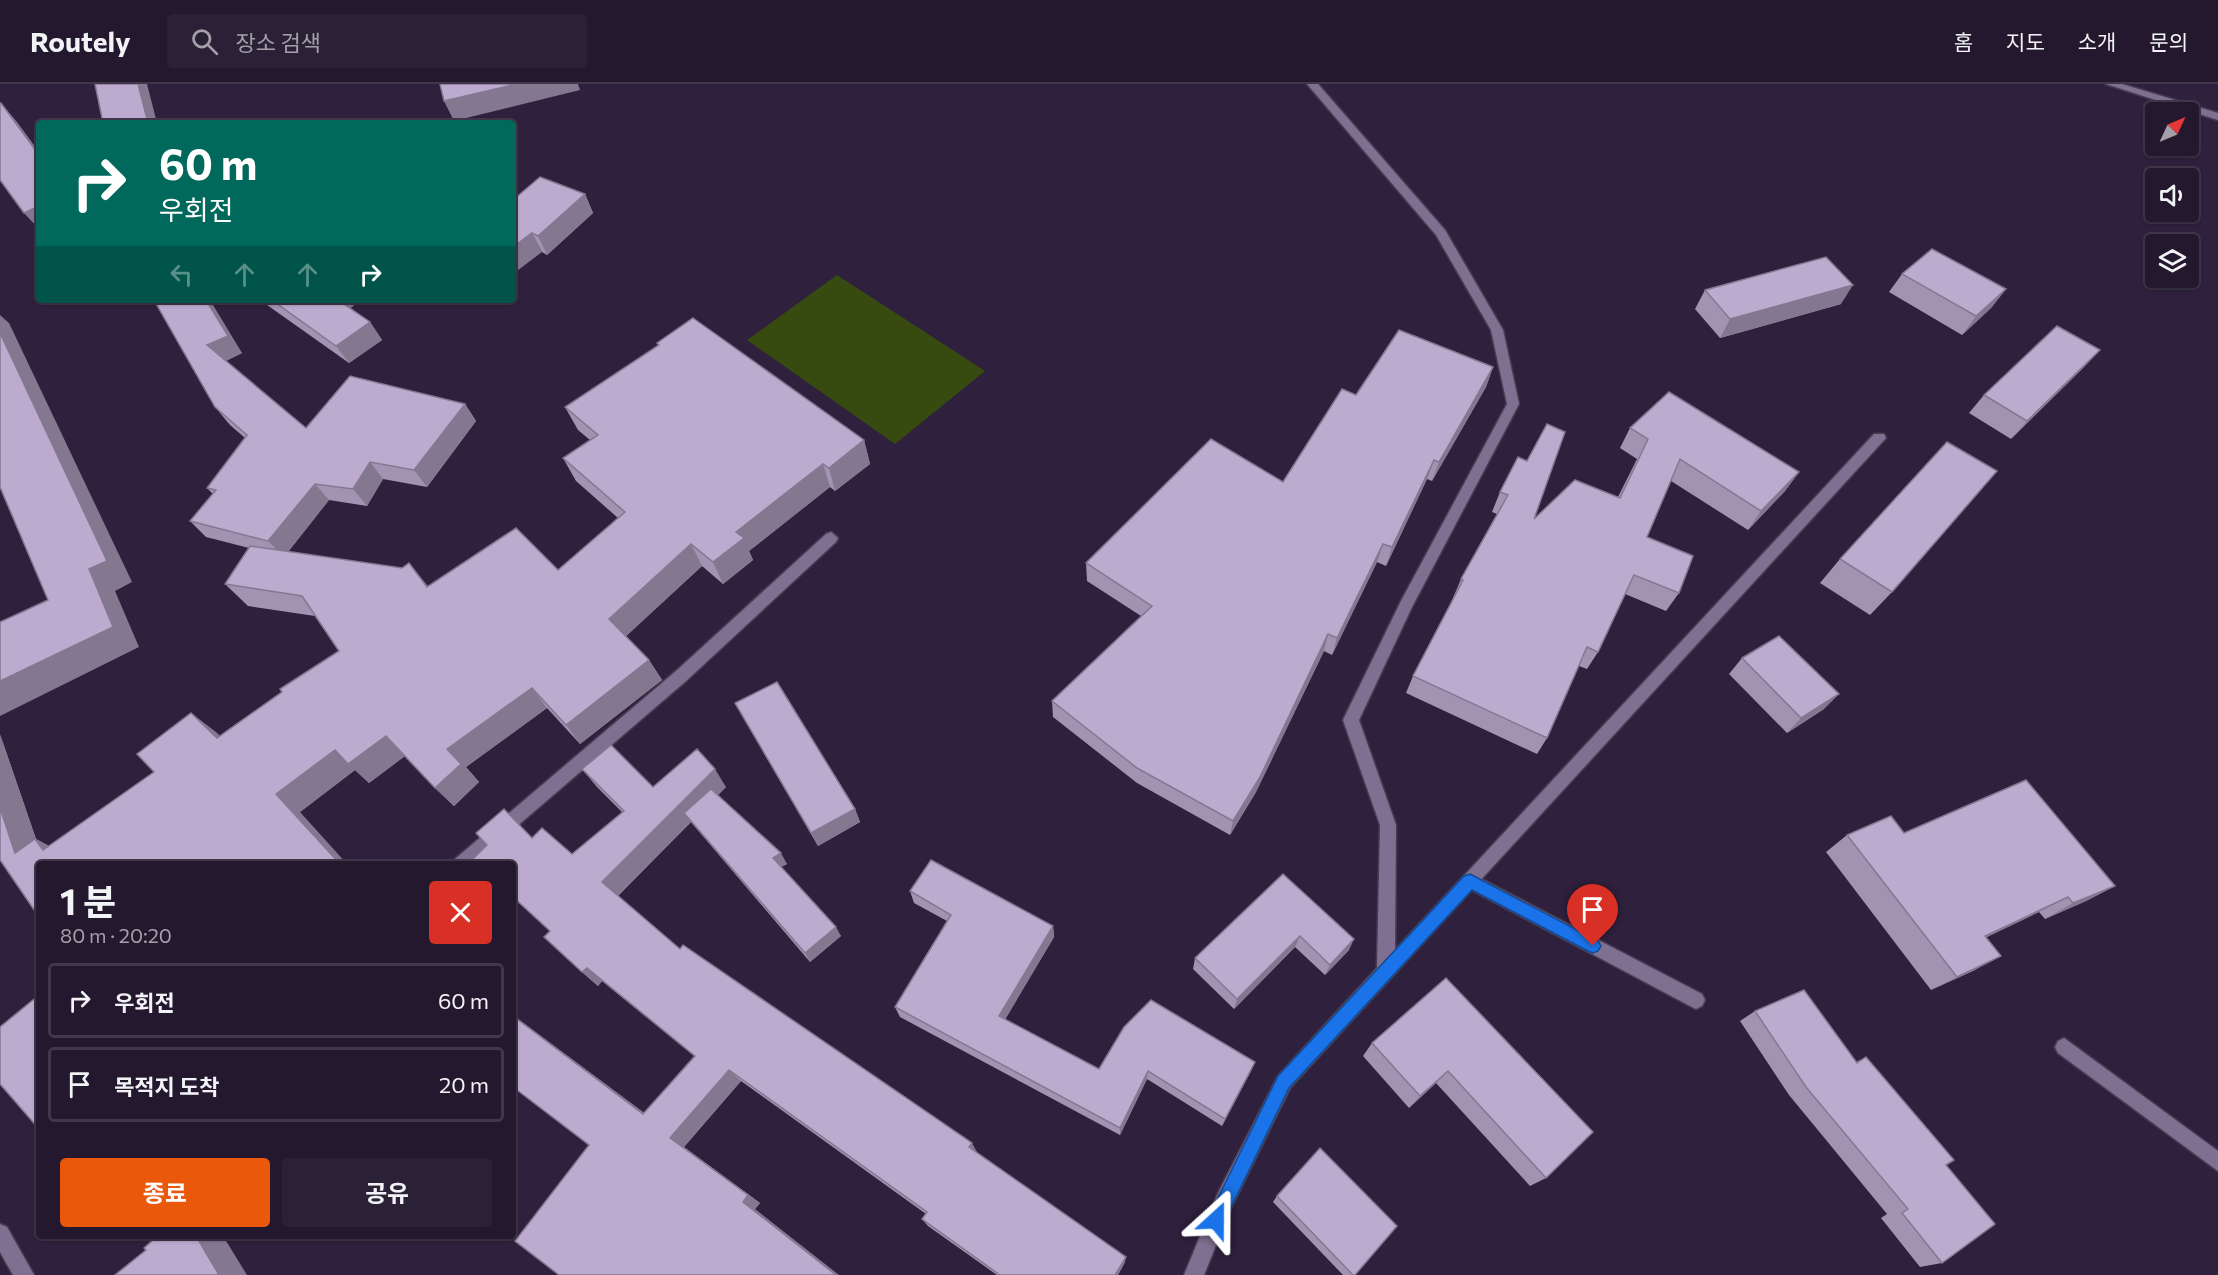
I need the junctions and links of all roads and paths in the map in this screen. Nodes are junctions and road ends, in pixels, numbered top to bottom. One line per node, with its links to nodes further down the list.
1 (1312, 84): 8 (street)
2 (2111, 84): 3 (street)
3 (2218, 117)
4 (1879, 438): 7 (street)
5 (831, 538): 6 (street)
6 (465, 861)
7 (1470, 881): 8 (street); 9 (street)
8 (1386, 969): 14 (street)
9 (1696, 1000)
10 (2064, 1047): 11 (street)
11 (2218, 1162)
12 (0, 1234): 13 (street)
13 (24, 1275)
14 (1194, 1275)

